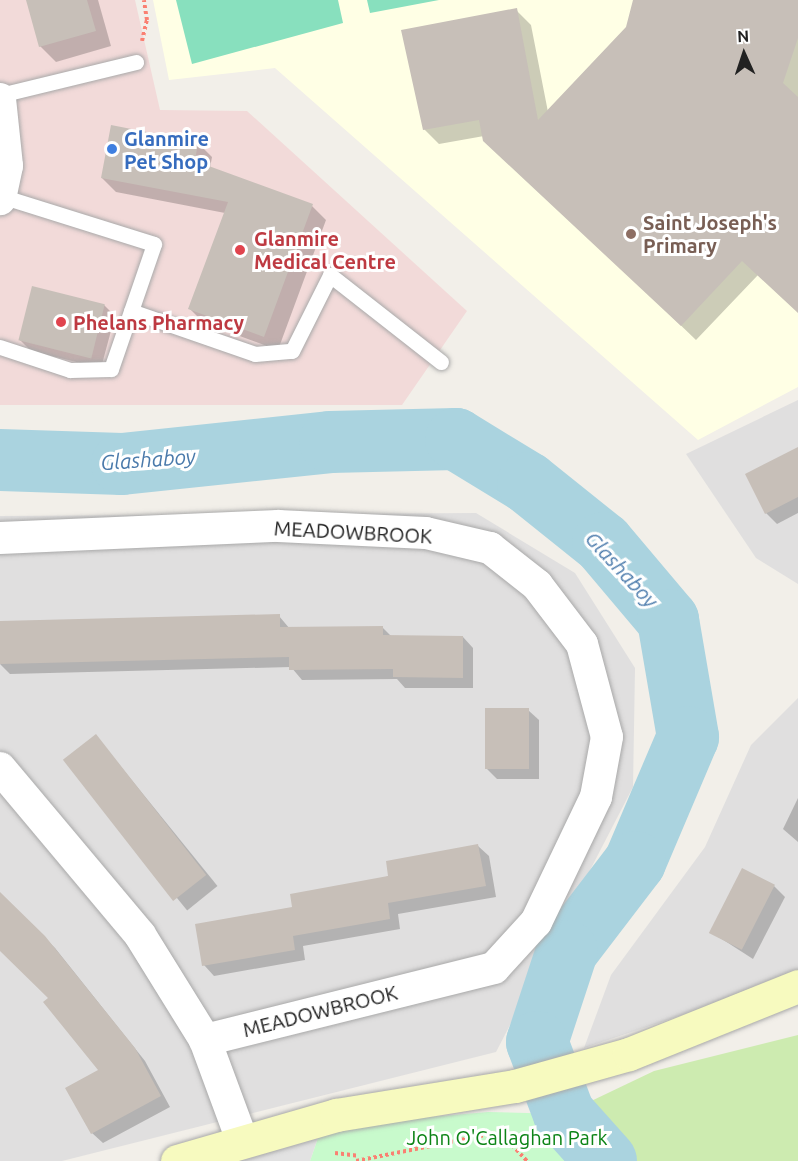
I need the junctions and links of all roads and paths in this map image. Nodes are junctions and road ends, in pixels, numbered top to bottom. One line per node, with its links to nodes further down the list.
1 (144, 0): 2 (path)
2 (136, 62): 3 (lane)
3 (0, 97): 4 (street)
4 (0, 198): 5 (lane)
5 (131, 311): 6 (lane); 7 (lane)
6 (0, 347)
7 (441, 362)
8 (0, 538): 11 (street, MEADOWBROOK)
9 (0, 768): 11 (street)
10 (798, 986): 12 (street)
11 (205, 1040): 12 (street)
12 (242, 1140): 13 (street)
13 (177, 1161)
14 (356, 1161): 15 (path)
15 (526, 1161)

